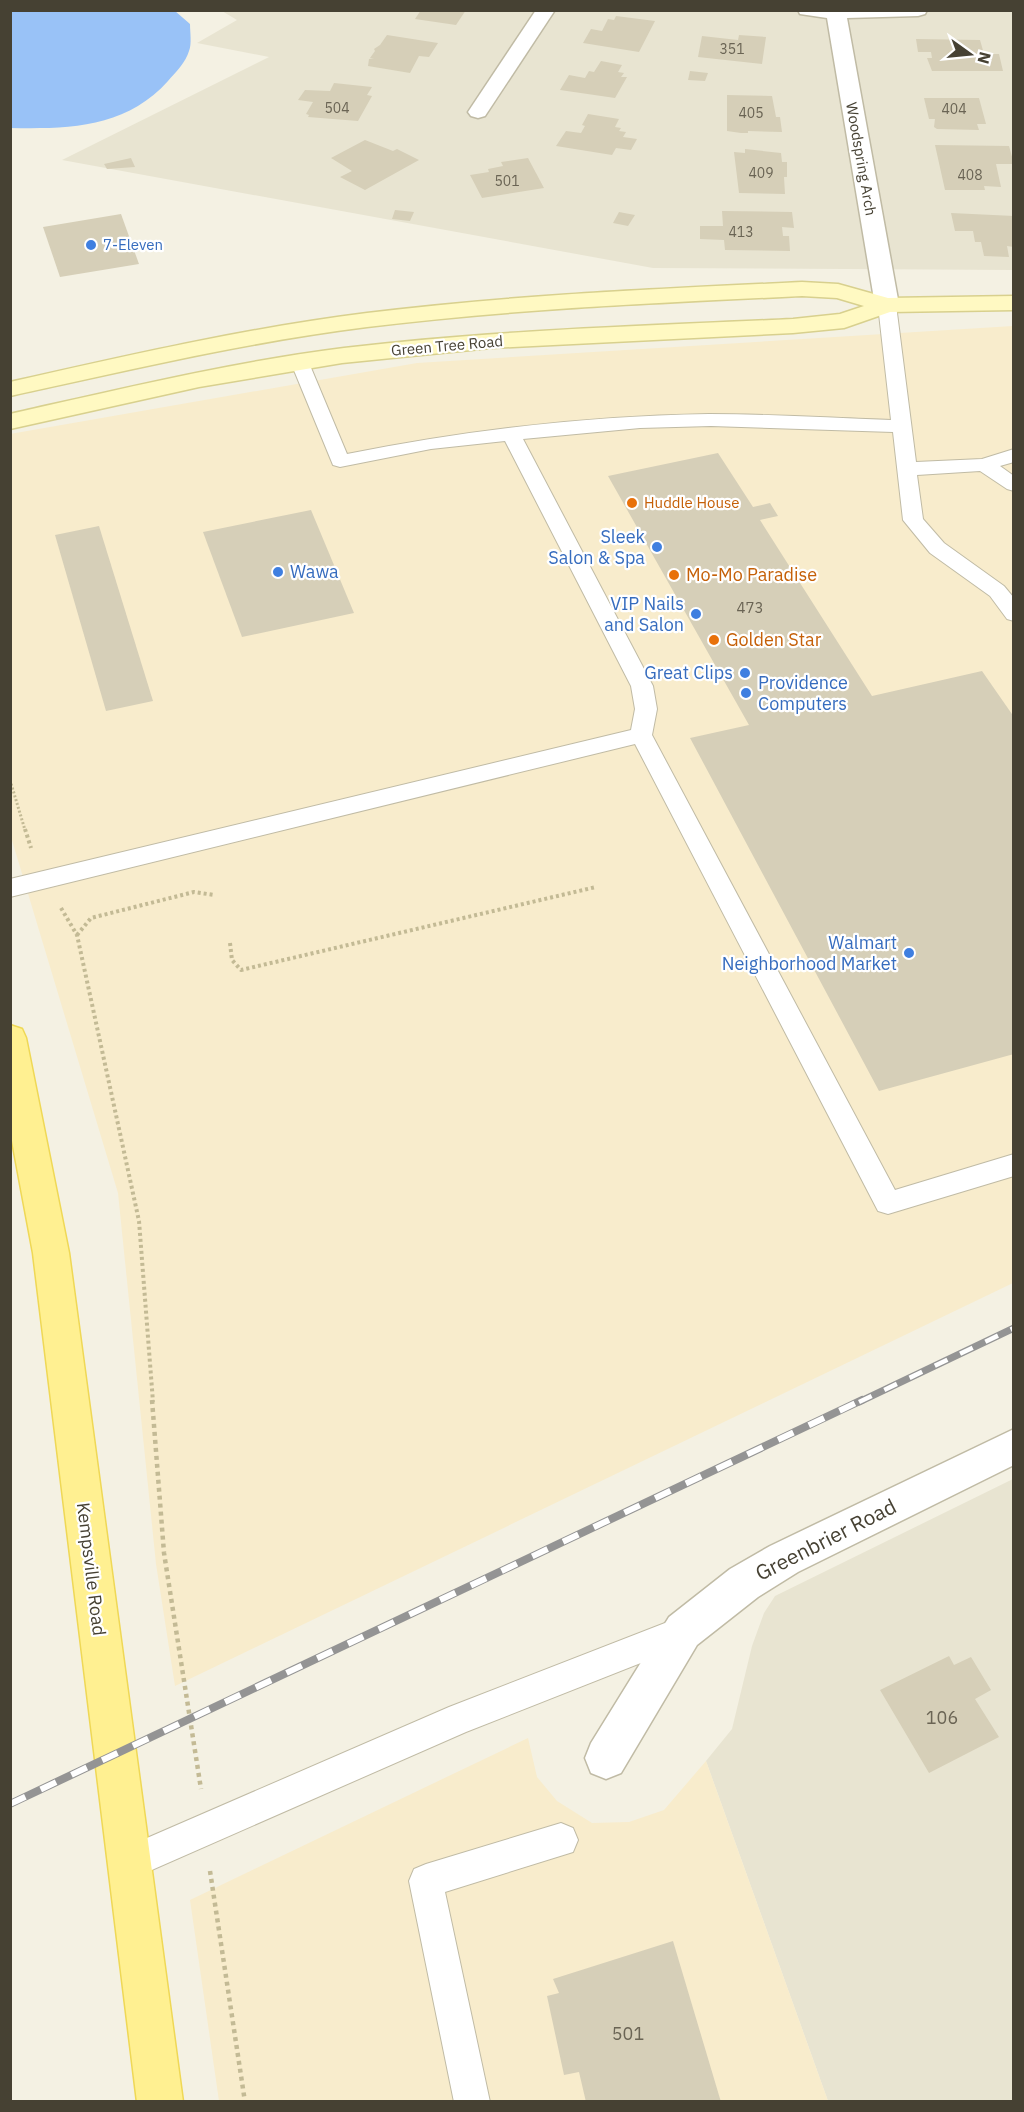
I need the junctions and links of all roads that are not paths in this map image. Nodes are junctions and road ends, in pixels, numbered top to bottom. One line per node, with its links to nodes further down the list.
1 (546, 10): 5 (street)
2 (807, 10): 4 (street)
3 (918, 10): 4 (street)
4 (836, 13): 7 (street, Woodspring Arch)
5 (478, 112)
6 (1014, 303): 7 (street, Green Tree Road)
7 (887, 305): 8 (street, Green Tree Road); 9 (street, Green Tree Road); 11 (lane)
8 (300, 363): 10 (street, Green Tree Road); 12 (lane)
9 (10, 389)
10 (10, 422)
11 (901, 426): 12 (lane); 15 (lane)
12 (511, 434): 18 (lane)
13 (1014, 456): 14 (lane)
14 (984, 465): 15 (lane); 16 (lane)
15 (907, 469): 17 (lane)
16 (1014, 485)
17 (1014, 614)
18 (641, 735): 19 (lane); 21 (lane)
19 (10, 888)
20 (10, 1038): 26 (main road, Kempsville Road)
21 (1014, 1165)
22 (1014, 1446): 23 (street, Greenbrier Road)
23 (683, 1631): 24 (street, Greenbrier Road); 26 (lane)
24 (606, 1758)
25 (561, 1840): 28 (lane)
26 (129, 1863): 27 (main road, Kempsville Road)
27 (160, 2102)
28 (472, 2102)

